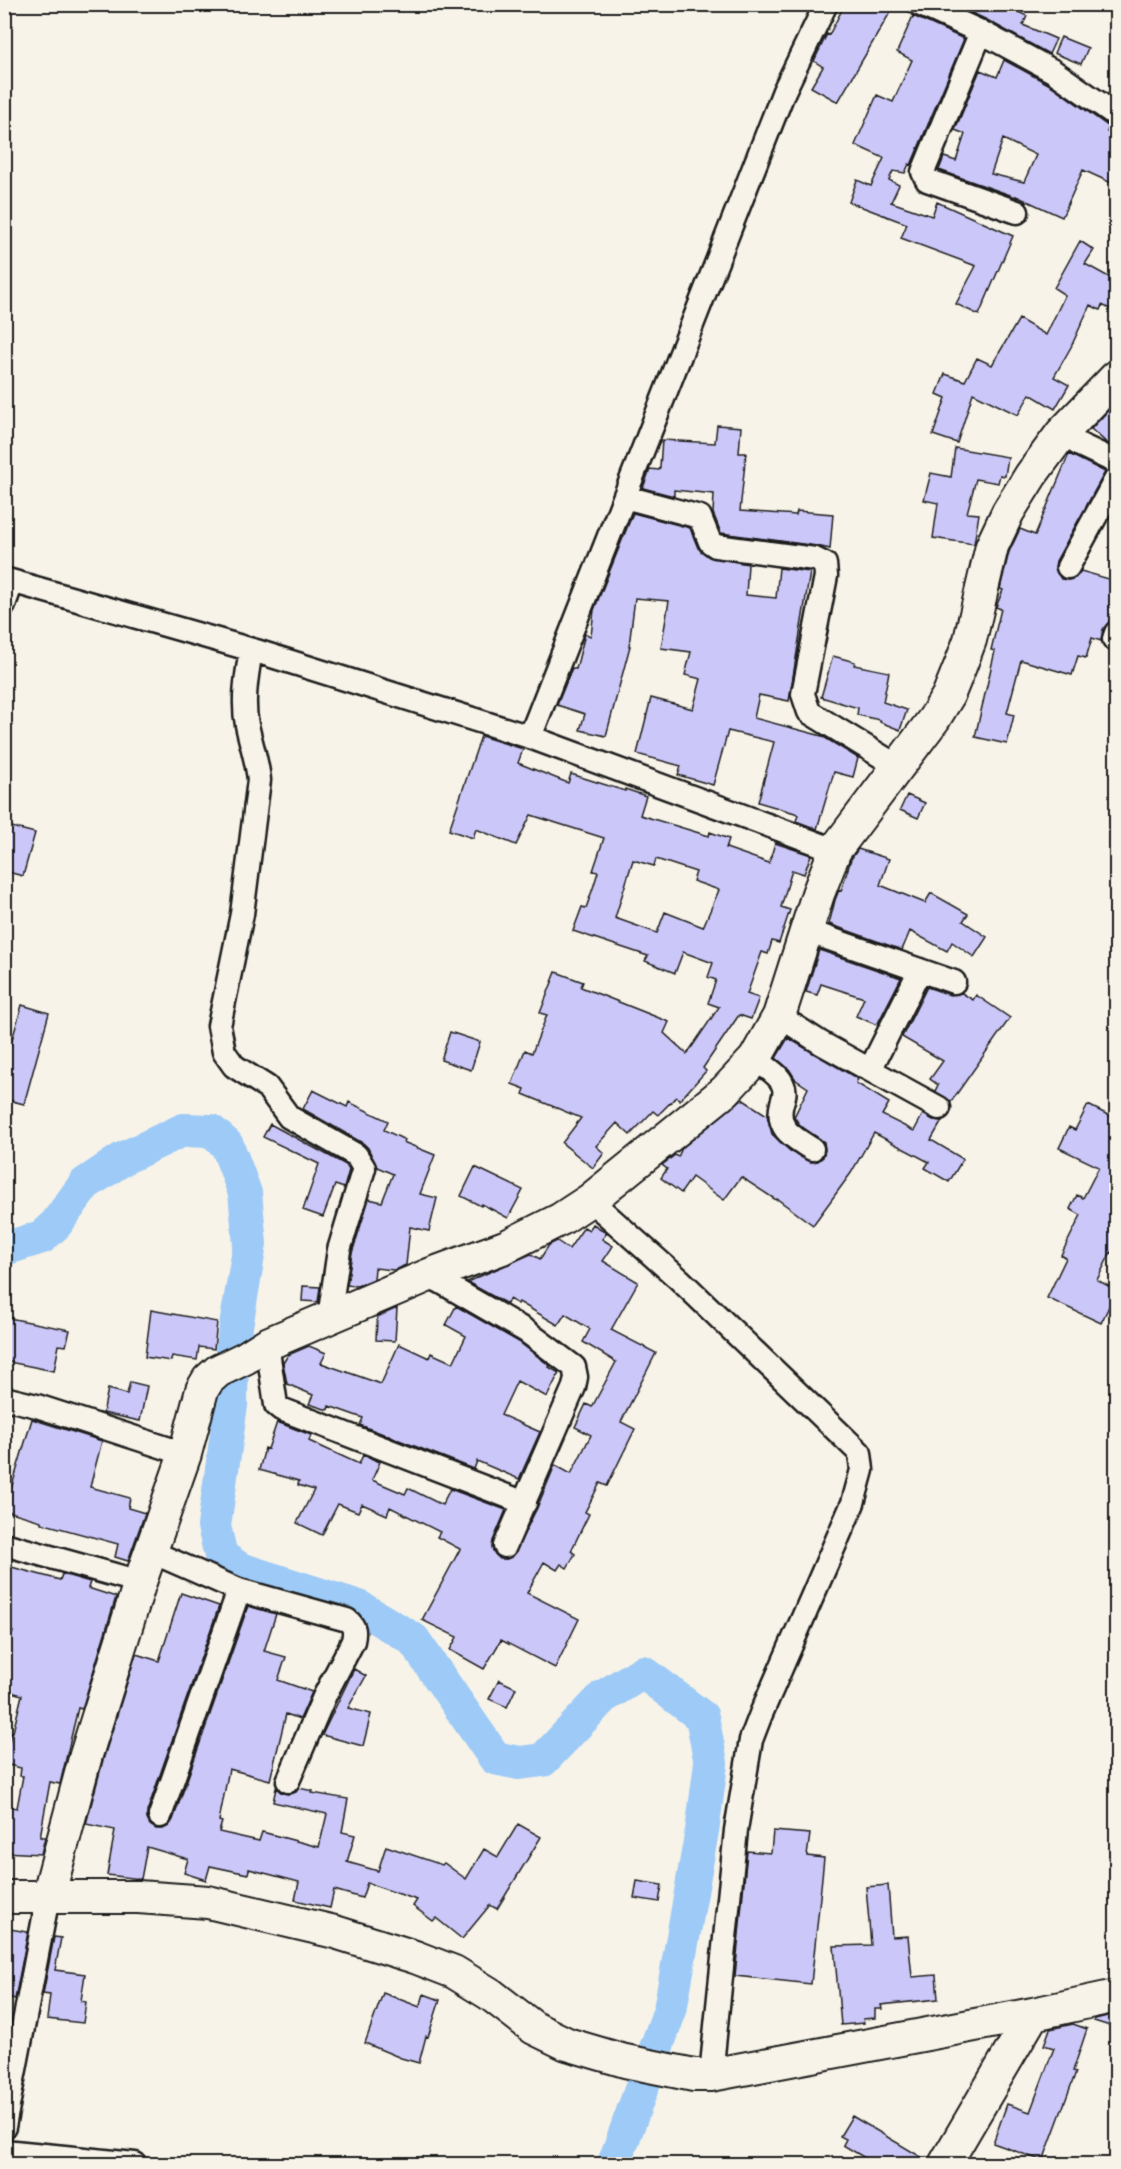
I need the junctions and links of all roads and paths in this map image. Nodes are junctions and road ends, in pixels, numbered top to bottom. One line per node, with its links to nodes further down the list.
1 (826, 4): 10 (street)
2 (919, 4): 3 (street)
3 (981, 32): 4 (street); 5 (street)
4 (1116, 115)
5 (1017, 212)
6 (1116, 377): 7 (street)
7 (1062, 433): 8 (street); 16 (street)
8 (1116, 462)
9 (1116, 479): 11 (street)
10 (625, 497): 15 (street); 16 (street)
11 (1068, 567)
12 (8, 581): 13 (street); 14 (street)
13 (4, 605)
14 (251, 650): 15 (street); 28 (street)
15 (530, 737): 17 (street)
16 (897, 766): 17 (street)
17 (835, 850): 18 (street)
18 (807, 931): 19 (street); 21 (street)
19 (920, 970): 20 (street); 23 (street)
20 (954, 982)
21 (779, 1016): 22 (street); 23 (street)
22 (755, 1059): 25 (street); 26 (street)
23 (870, 1070): 24 (street)
24 (939, 1108)
25 (812, 1149)
26 (590, 1200): 27 (street); 44 (street)
27 (429, 1275): 28 (street); 32 (street)
28 (329, 1318): 29 (street)
29 (243, 1358): 31 (street); 32 (street)
30 (4, 1398): 31 (street)
31 (184, 1454): 35 (street)
32 (525, 1503): 34 (street)
33 (4, 1544): 36 (street)
34 (505, 1546)
35 (152, 1552): 36 (street); 37 (street)
36 (140, 1582): 41 (street)
37 (239, 1590): 38 (street); 39 (street)
38 (288, 1781)
39 (160, 1816)
40 (4, 1897): 41 (street)
41 (48, 1897): 44 (street); 45 (street)
42 (1116, 1996): 43 (street)
43 (1033, 2014): 44 (street); 48 (street)
44 (698, 2074)
45 (4, 2127)
46 (4, 2151): 47 (street)
47 (135, 2164)
48 (945, 2164)

